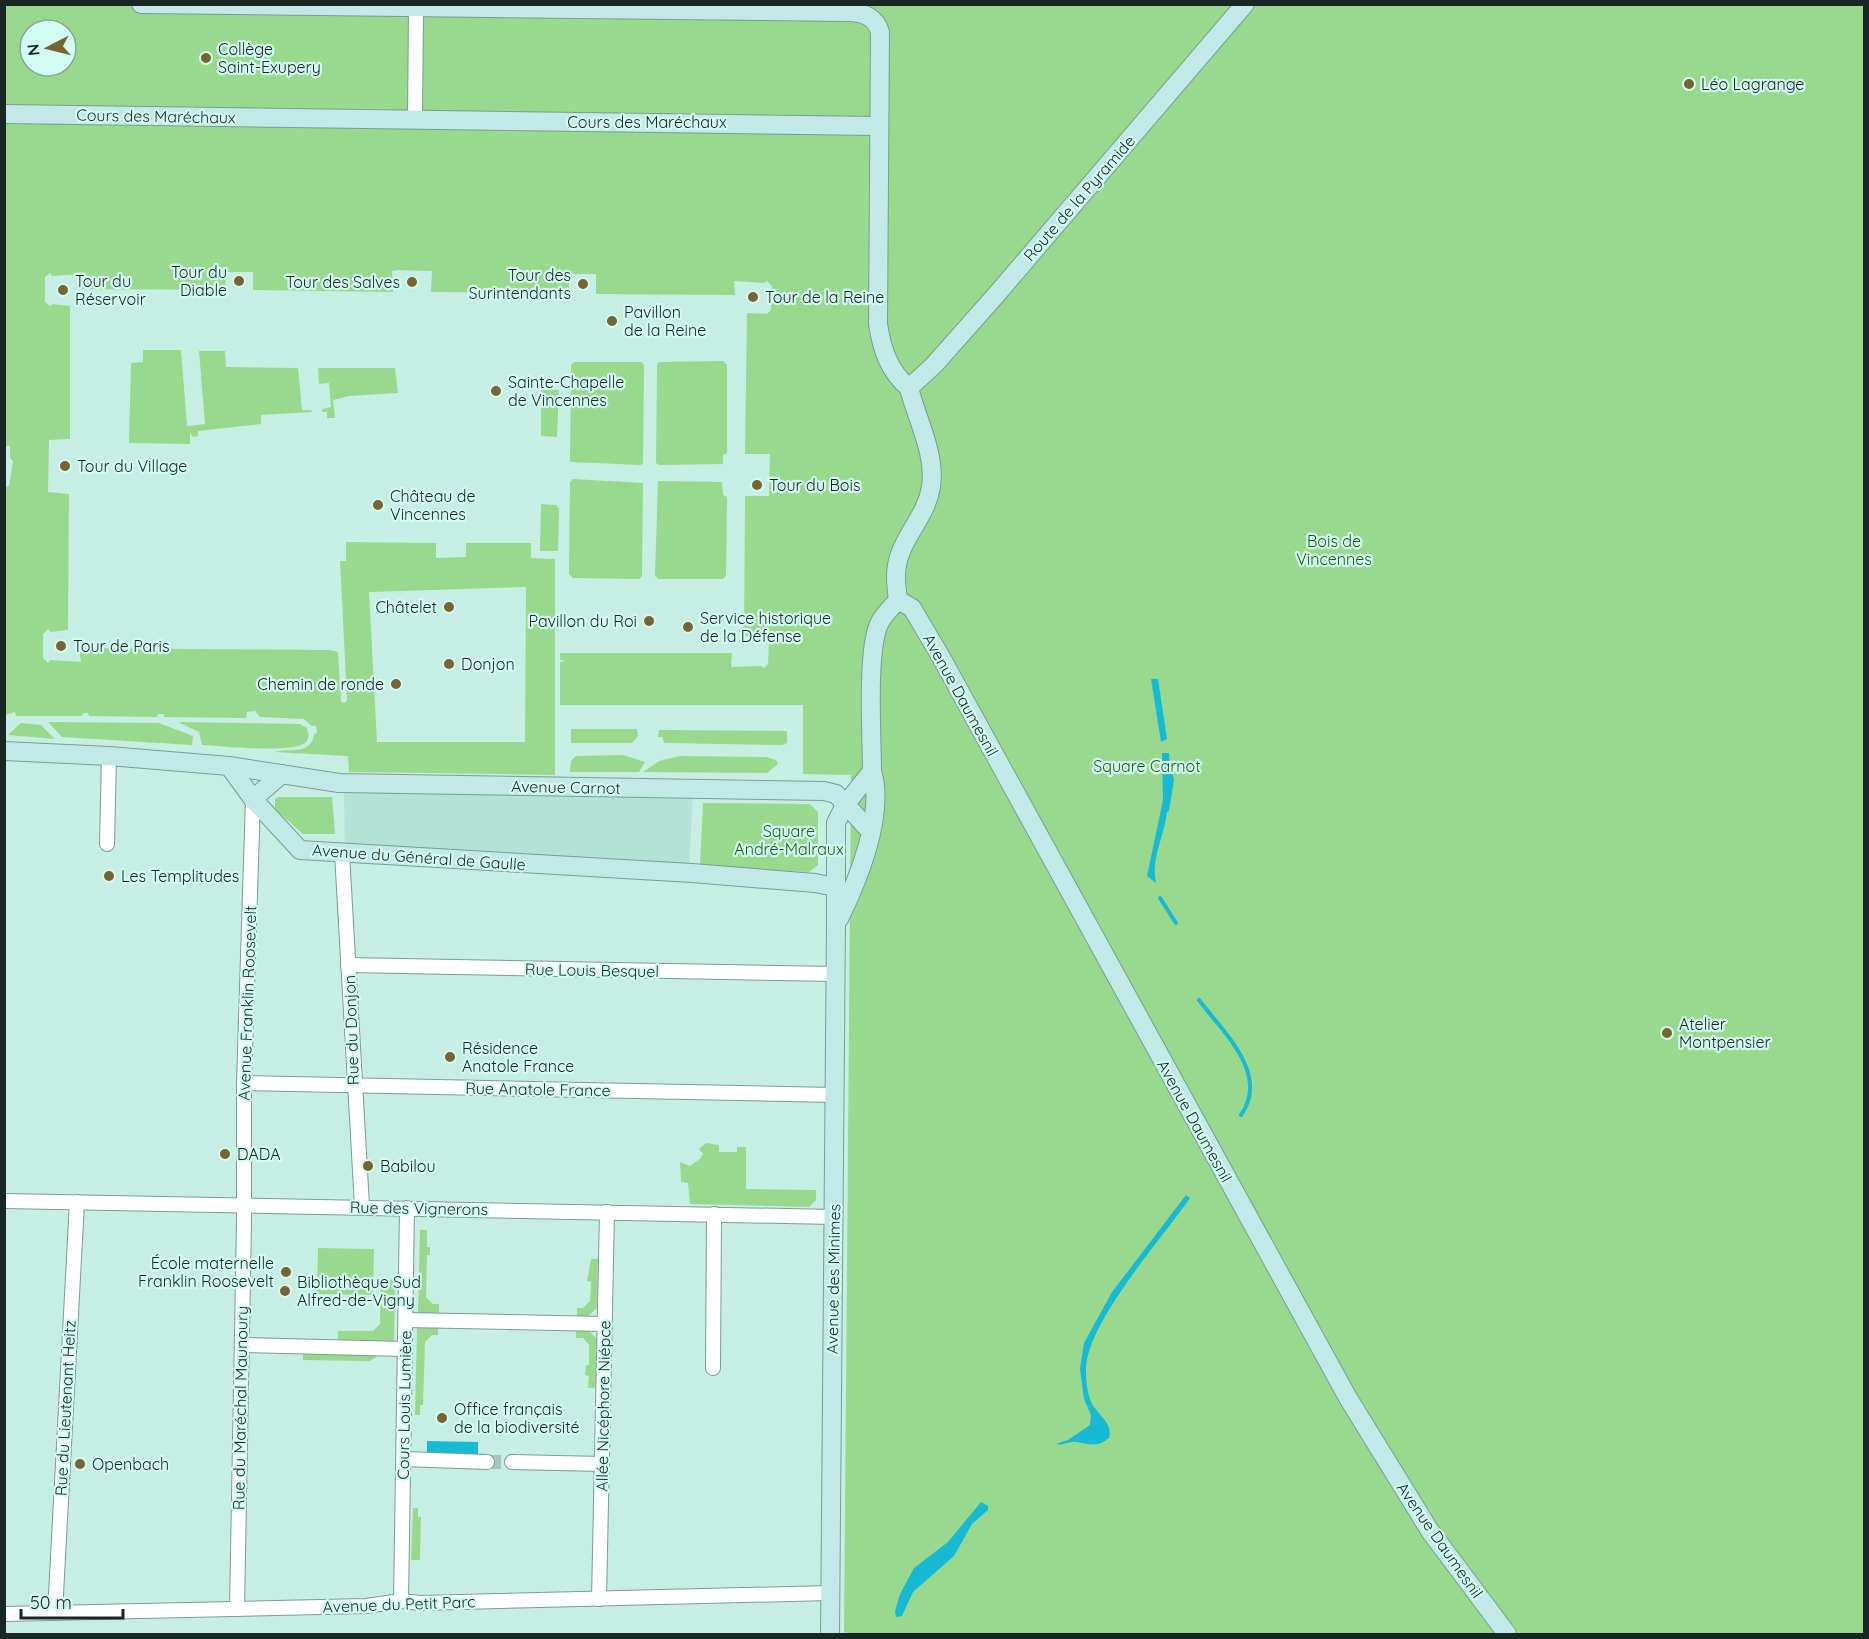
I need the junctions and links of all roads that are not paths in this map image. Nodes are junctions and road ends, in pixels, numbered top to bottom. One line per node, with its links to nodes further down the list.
1 (141, 4): 3 (street)
2 (1245, 4): 7 (street, Route de la Pyramide)
3 (416, 8): 5 (street); 6 (street)
4 (4, 114): 5 (street, Cours des Maréchaux)
5 (415, 120): 6 (street, Cours des Maréchaux)
6 (879, 126): 7 (street)
7 (909, 388): 8 (street)
8 (898, 600): 12 (street, Avenue des Minimes); 50 (street, Avenue Daumesnil)
9 (4, 751): 10 (street)
10 (109, 756): 11 (street); 17 (street)
11 (229, 766): 13 (street, Avenue Carnot); 14 (street, Avenue du Général de Gaulle)
12 (872, 771): 15 (street, Avenue des Minimes); 16 (street, Avenue des Minimes)
13 (282, 774): 14 (street); 15 (street, Avenue Carnot)
14 (253, 799): 18 (street, Avenue du Général de Gaulle); 23 (street, Avenue Franklin Roosevelt)
15 (845, 805): 16 (street, Avenue Carnot); 19 (street, Avenue des Minimes)
16 (871, 832): 20 (street, Avenue des Minimes)
17 (107, 844)
18 (342, 853): 19 (street, Avenue du Général de Gaulle); 21 (street, Rue du Donjon)
19 (835, 887): 20 (street, Avenue des Minimes)
20 (836, 923): 22 (street, Avenue des Minimes)
21 (348, 965): 22 (street, Rue Louis Besquel); 24 (street, Rue du Donjon)
22 (836, 974): 25 (street, Avenue des Minimes)
23 (244, 1083): 24 (street, Rue Anatole France); 29 (street, Avenue Franklin Roosevelt)
24 (353, 1086): 25 (street, Rue Anatole France); 28 (street, Rue du Donjon)
25 (833, 1095): 33 (street, Avenue des Minimes)
26 (4, 1202): 27 (street, Rue des Vignerons)
27 (77, 1202): 29 (street, Rue des Vignerons); 47 (street, Rue du Lieutenant Heitz)
28 (362, 1206): 29 (street, Rue des Vignerons); 30 (street, Rue des Vignerons)
29 (244, 1207): 36 (street, Rue du Maréchal Maunoury)
30 (407, 1208): 31 (street, Rue des Vignerons); 34 (street, Cours Louis Lumière)
31 (607, 1212): 32 (street, Rue des Vignerons); 35 (street, Allée Nicéphore Niépce)
32 (714, 1215): 33 (street, Rue des Vignerons); 38 (street)
33 (834, 1217): 43 (street, Avenue des Minimes)
34 (406, 1320): 35 (street); 37 (street, Cours Louis Lumière)
35 (604, 1324): 42 (street, Allée Nicéphore Niépce)
36 (242, 1345): 37 (street); 46 (street, Rue du Maréchal Maunoury)
37 (405, 1349): 39 (street, Cours Louis Lumière)
38 (713, 1368)
39 (404, 1459): 40 (street); 45 (street, Cours Louis Lumière)
40 (487, 1462)
41 (512, 1462): 42 (street)
42 (602, 1464): 44 (street, Allée Nicéphore Niépce)
43 (830, 1593): 44 (street, Avenue du Petit Parc); 49 (street, Avenue des Minimes)
44 (599, 1599): 45 (street, Avenue du Petit Parc)
45 (401, 1601): 46 (street, Avenue du Petit Parc)
46 (237, 1608): 47 (street, Avenue du Petit Parc)
47 (55, 1613): 48 (street, Avenue du Petit Parc)
48 (4, 1614)
49 (830, 1635)
50 (1507, 1635)

